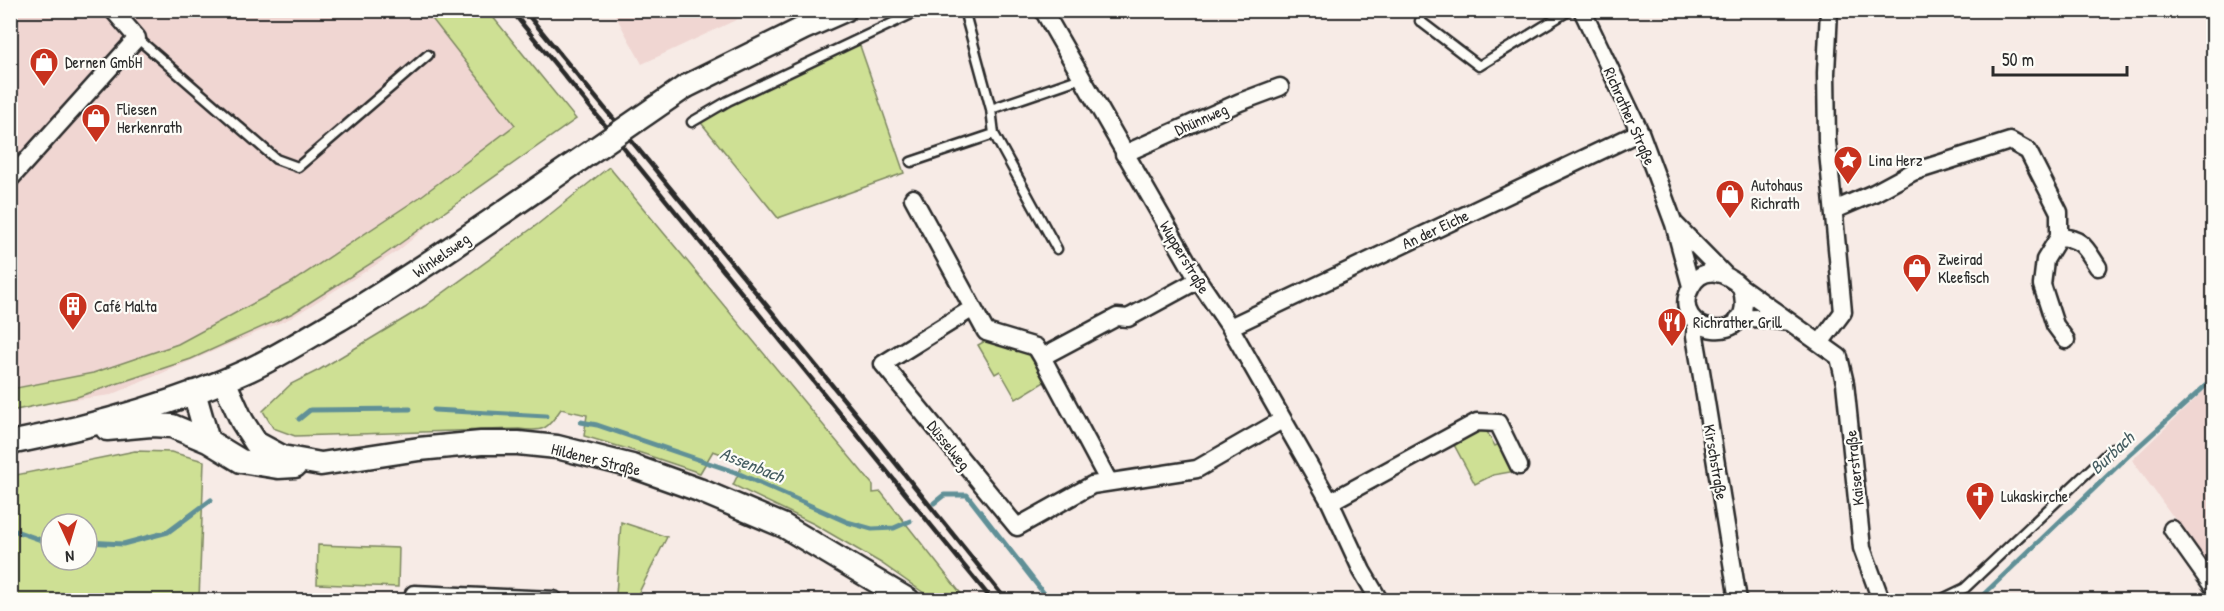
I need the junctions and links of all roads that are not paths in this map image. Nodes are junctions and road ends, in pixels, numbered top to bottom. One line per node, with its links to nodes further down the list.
1 (112, 10): 10 (street)
2 (845, 10): 39 (main road, Winkelsweg, bridge)
3 (920, 10): 15 (lane)
4 (964, 10): 14 (lane)
5 (1043, 10): 12 (street, Wupperstraße)
6 (1570, 10): 9 (lane)
7 (1582, 10): 16 (street, Richrather Straße)
8 (1829, 10): 22 (street)
9 (1420, 21)
10 (137, 38): 11 (lane); 20 (street)
11 (428, 55)
12 (1082, 78): 14 (lane); 18 (street, Wupperstraße)
13 (1280, 87): 18 (street, Dhünnweg)
14 (991, 109): 17 (lane)
15 (692, 122)
16 (1640, 132): 23 (street, Richrather Straße); 35 (street, An der Eiche)
17 (994, 134): 19 (lane); 25 (lane)
18 (1124, 154): 28 (street, Wupperstraße)
19 (911, 162)
20 (10, 179)
21 (913, 198): 31 (street)
22 (1834, 210): 24 (street); 37 (street)
23 (1674, 224): 27 (street, Richrather Straße); 29 (street, Richrather Straße)
24 (2059, 237): 26 (street); 36 (street)
25 (1057, 249)
26 (2098, 267)
27 (1725, 275): 29 (street); 30 (street)
28 (1198, 280): 35 (street, Wupperstraße); 38 (street)
29 (1691, 286): 33 (street)
30 (1741, 286): 32 (street); 34 (street)
31 (973, 308): 38 (street); 48 (street, Düsselweg)
32 (1738, 319): 33 (street); 34 (street)
33 (1696, 322): 56 (street, Kirschstraße)
34 (1793, 322): 37 (street)
35 (1230, 327): 41 (street, Wupperstraße)
36 (2066, 340)
37 (1820, 343): 57 (street, Kaiserstraße)
38 (1042, 357): 48 (street)
39 (224, 381): 40 (main road, Winkelsweg); 46 (main road, Hildener Straße)
40 (194, 392): 42 (main road, Winkelsweg); 43 (main road)
41 (1282, 420): 48 (street, Düsselweg); 49 (street, Wupperstraße)
42 (60, 433): 43 (main road); 44 (main road, Winkelsweg)
43 (208, 441): 46 (main road)
44 (10, 443)
45 (2113, 448): 58 (lane)
46 (321, 465): 54 (main road, Hildener Straße)
47 (1519, 466): 49 (street)
48 (1108, 482)
49 (1330, 502): 55 (street, Wupperstraße)
50 (2172, 529): 51 (street)
51 (2214, 588)
52 (414, 600): 53 (street)
53 (554, 600)
54 (908, 600)
55 (1379, 600)
56 (1738, 600)
57 (1881, 600)
58 (1940, 600)

